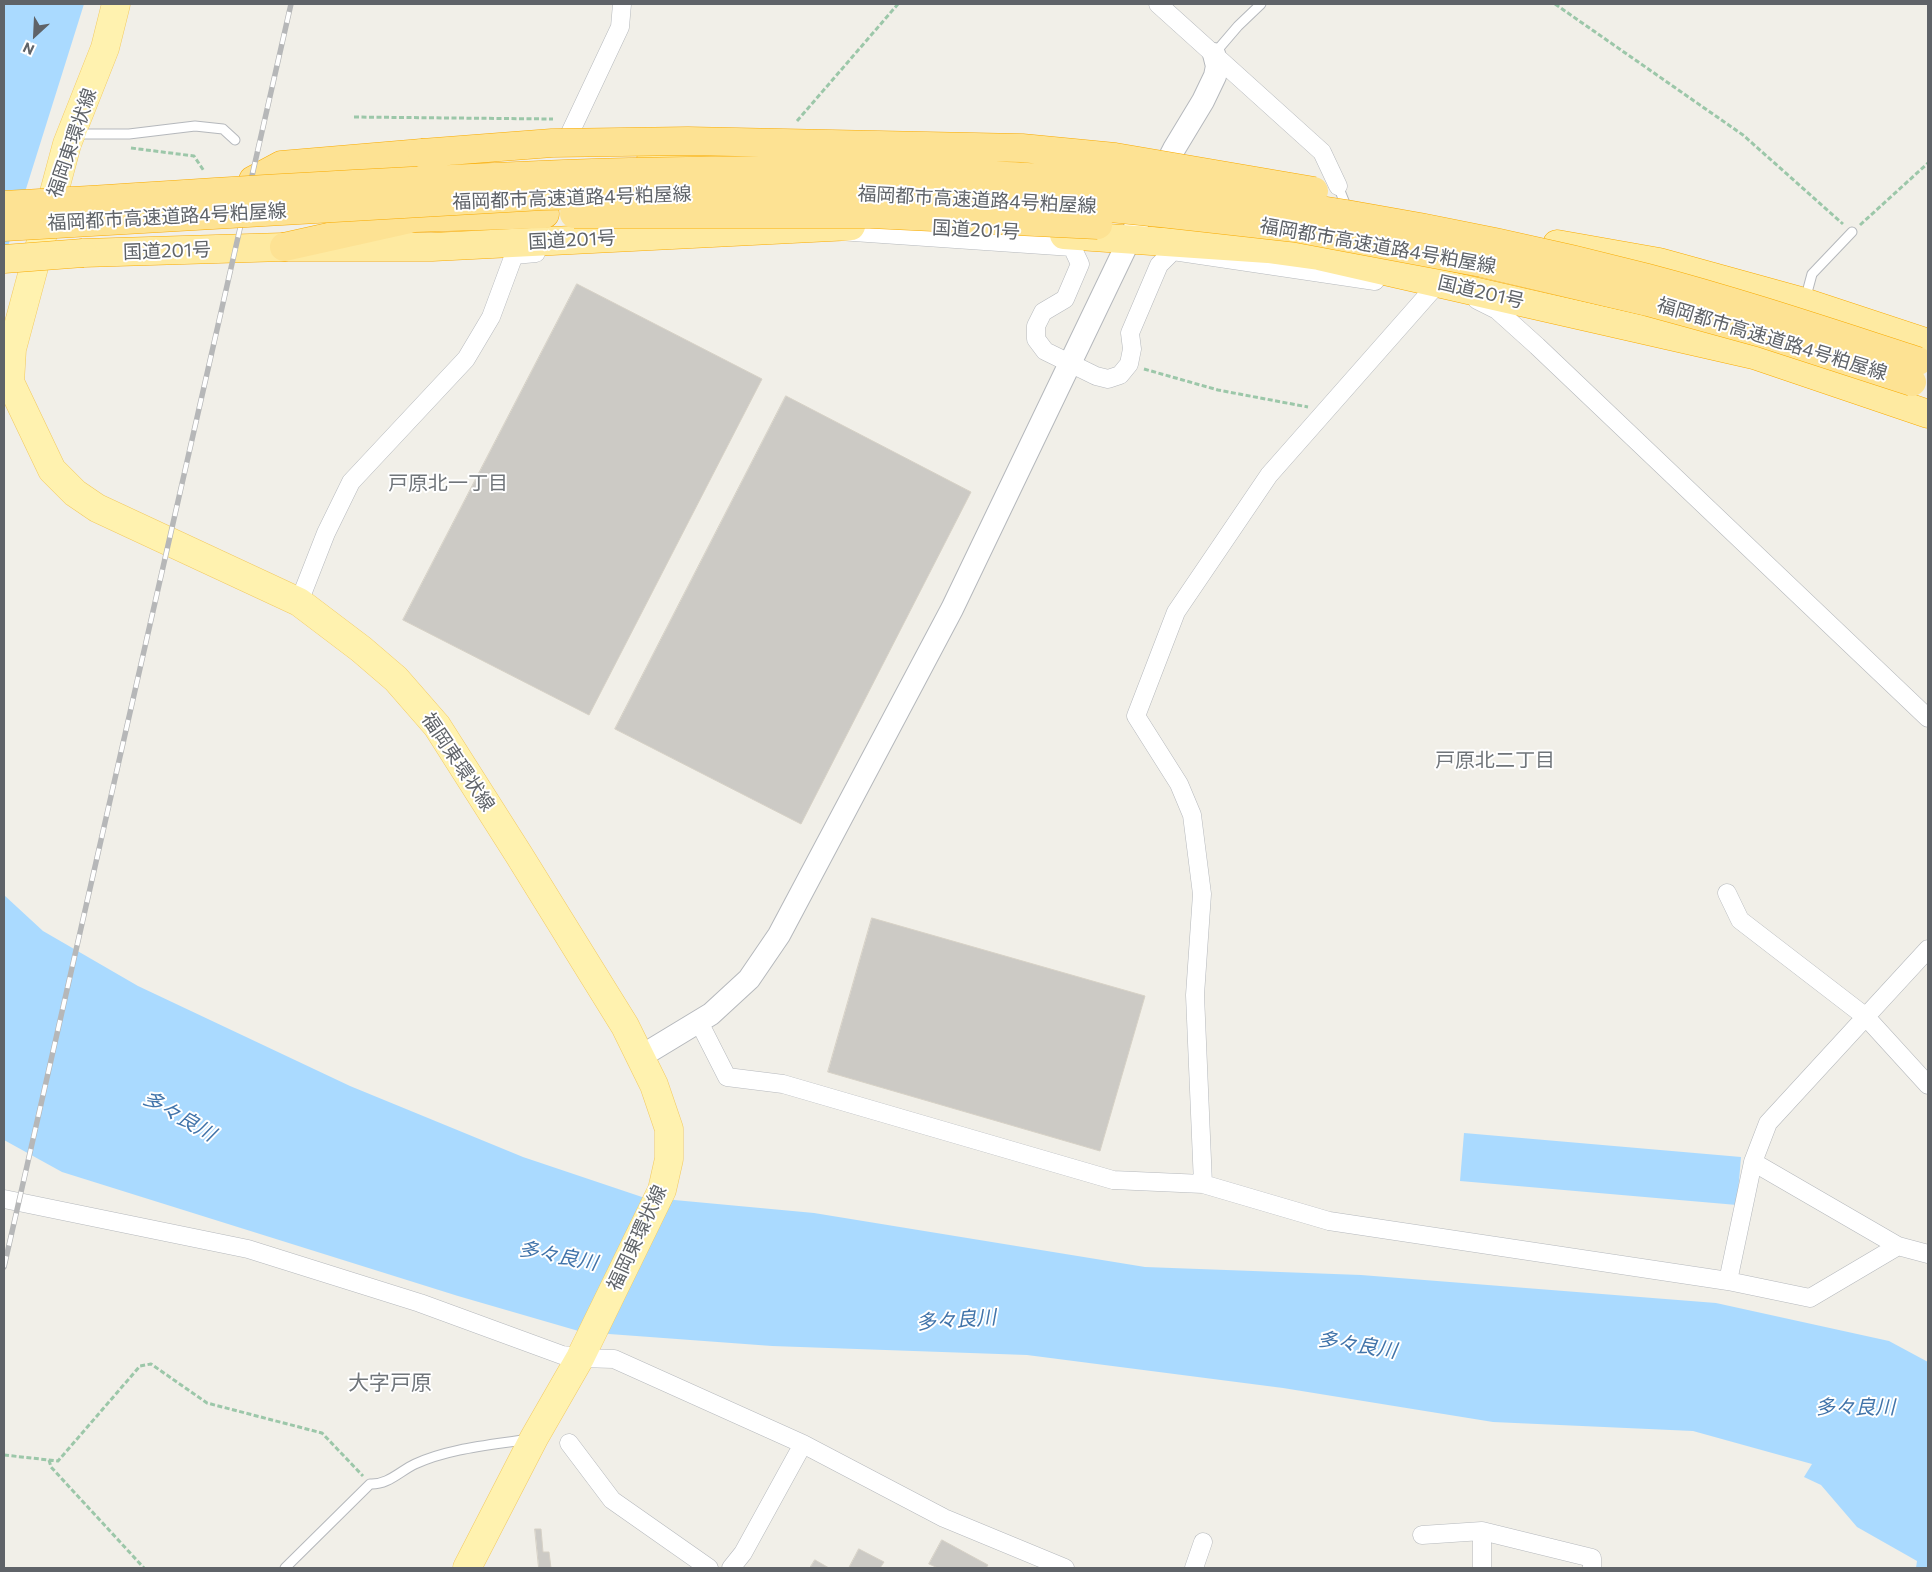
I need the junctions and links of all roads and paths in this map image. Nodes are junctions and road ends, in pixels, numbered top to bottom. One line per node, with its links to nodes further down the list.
1 (116, 4): 11 (main road, 福岡東環状線)
2 (622, 4): 10 (street)
3 (898, 4): 9 (path)
4 (1158, 4): 7 (street)
5 (1261, 4): 7 (lane)
6 (1555, 4): 23 (path)
7 (1214, 54): 16 (street); 20 (street)
8 (354, 116): 10 (path)
9 (797, 121)
10 (574, 126)
11 (73, 134): 12 (lane); 35 (main road, 福岡東環状線)
12 (235, 140)
13 (128, 147): 17 (path)
14 (1928, 163): 23 (path)
15 (253, 180): 16 (highway); 17 (highway); 24 (highway, bridge)
16 (1158, 180): 20 (highway); 25 (street)
17 (212, 183): 19 (highway)
18 (4, 195): 19 (highway)
19 (90, 195): 21 (highway, 福岡都市高速道路4号粕屋線, bridge); 24 (highway, 福岡都市高速道路4号粕屋線, bridge)
20 (1342, 196): 29 (lane); 31 (highway)
21 (4, 205)
22 (4, 227): 26 (highway, 福岡都市高速道路4号粕屋線, bridge)
23 (1852, 232): 31 (lane)
24 (1465, 236): 32 (highway, bridge)
25 (1130, 240): 27 (highway, 国道201号); 29 (highway, 国道201号); 33 (street)
26 (1372, 242): 27 (highway, bridge); 36 (highway, 福岡都市高速道路4号粕屋線, bridge)
27 (284, 248): 28 (highway, 国道201号, bridge)
28 (4, 259)
29 (1314, 264): 30 (street); 34 (street); 38 (highway, 国道201号)
30 (1433, 289): 37 (street); 40 (street)
31 (1804, 302): 32 (highway)
32 (1925, 356)
33 (1070, 364): 34 (street); 39 (street); 44 (street)
34 (1129, 364): 37 (path)
35 (7, 382): 39 (main road, 福岡東環状線)
36 (1928, 388)
37 (1326, 410): 48 (street)
38 (1928, 414)
39 (299, 602): 45 (main road, 福岡東環状線)
40 (1928, 718)
41 (1727, 893): 43 (street)
42 (1928, 949): 43 (street)
43 (1866, 1017): 46 (street); 47 (street)
44 (699, 1022): 45 (street); 48 (street)
45 (640, 1057): 53 (main road, 福岡東環状線)
46 (1928, 1085)
47 (1752, 1162): 50 (street); 52 (street)
48 (1203, 1184): 52 (street)
49 (4, 1198): 53 (street)
50 (1898, 1246): 51 (street); 52 (street)
51 (1928, 1254)
52 (1728, 1281)
53 (583, 1352): 54 (main road, 福岡東環状線); 56 (street)
54 (534, 1438): 59 (lane); 65 (main road, 福岡東環状線)
55 (569, 1442): 66 (street)
56 (803, 1444): 67 (street); 68 (street)
57 (4, 1455): 58 (path)
58 (49, 1460): 59 (path); 63 (path)
59 (370, 1484): 64 (lane)
60 (1482, 1531): 61 (street); 70 (street); 71 (street)
61 (1422, 1535)
62 (1203, 1542): 69 (street)
63 (144, 1568)
64 (285, 1568)
65 (467, 1568)
66 (709, 1568)
67 (731, 1568)
68 (1066, 1568)
69 (1194, 1568)
70 (1482, 1568)
71 (1592, 1568)

